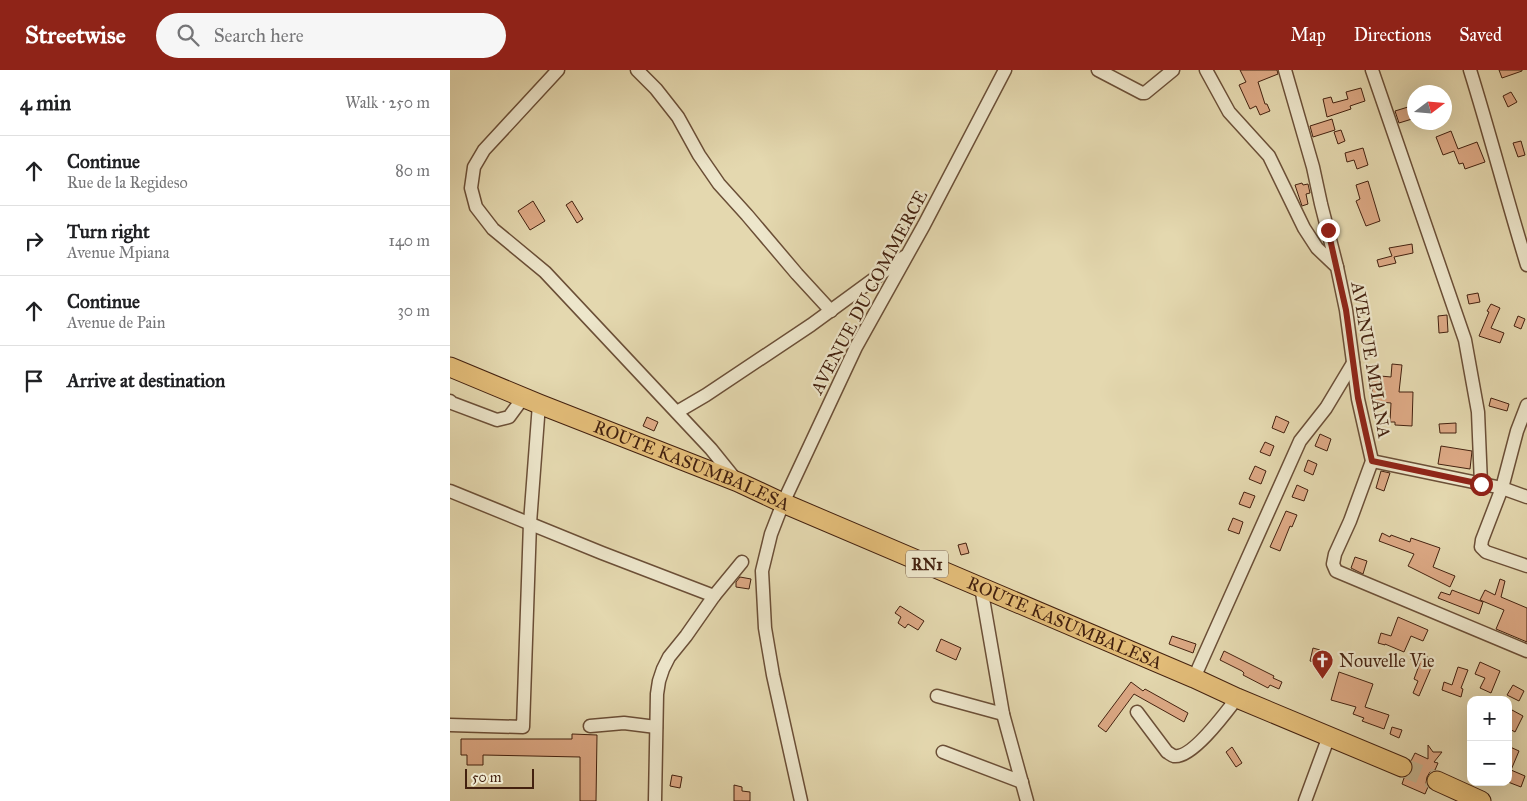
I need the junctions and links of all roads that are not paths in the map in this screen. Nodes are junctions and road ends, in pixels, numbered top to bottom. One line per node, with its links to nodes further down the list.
1 (558, 70): 19 (street)
2 (637, 70): 13 (street)
3 (1005, 70): 10 (street, AVENUE DU COMMERCE)
4 (1098, 70): 5 (street)
5 (1173, 70)
6 (1206, 70): 12 (street, AVENUE MPIANA)
7 (1285, 70): 12 (street)
8 (1372, 70): 23 (street)
9 (1470, 70): 11 (street)
10 (908, 254): 13 (street); 27 (street, AVENUE DU COMMERCE)
11 (1527, 264)
12 (1337, 267): 14 (street, AVENUE MPIANA)
13 (831, 311): 19 (street)
14 (1354, 363): 21 (street, AVENUE MPIANA); 34 (street)
15 (450, 367): 17 (highway, ROUTE KASUMBALESA / RN1)
16 (450, 401): 17 (street)
17 (531, 401): 22 (highway, ROUTE KASUMBALESA / RN1); 28 (street)
18 (1527, 405): 20 (street)
19 (677, 412): 22 (street)
20 (1522, 432): 24 (street)
21 (1372, 461): 23 (street); 33 (street, AVENUE MPIANA)
22 (738, 482): 27 (highway, ROUTE KASUMBALESA / RN1)
23 (1481, 484): 24 (street)
24 (1502, 488): 26 (street); 30 (street)
25 (450, 491): 28 (street)
26 (1527, 497)
27 (783, 503): 31 (highway, ROUTE KASUMBALESA / RN1); 48 (street, AVENUE DU COMMERCE)
28 (530, 523): 32 (street); 39 (street)
29 (742, 562): 32 (street)
30 (1527, 566)
31 (981, 587): 34 (highway, ROUTE KASUMBALESA / RN1); 38 (street)
32 (714, 596): 41 (street)
33 (1527, 651)
34 (1194, 678): 36 (highway, ROUTE KASUMBALESA / RN1)
35 (938, 696): 38 (street)
36 (1236, 698): 37 (street); 42 (highway, ROUTE KASUMBALESA / RN1)
37 (1137, 712)
38 (1004, 714): 46 (street)
39 (450, 725)
40 (590, 726): 41 (street)
41 (656, 727): 47 (street)
42 (1329, 736): 44 (highway, ROUTE KASUMBALESA / RN1); 50 (street)
43 (943, 752): 46 (street)
44 (1402, 767)
45 (1437, 781): 51 (highway)
46 (1022, 782): 49 (street)
47 (656, 801)
48 (801, 801)
49 (1027, 801)
50 (1305, 801)
51 (1481, 801)

